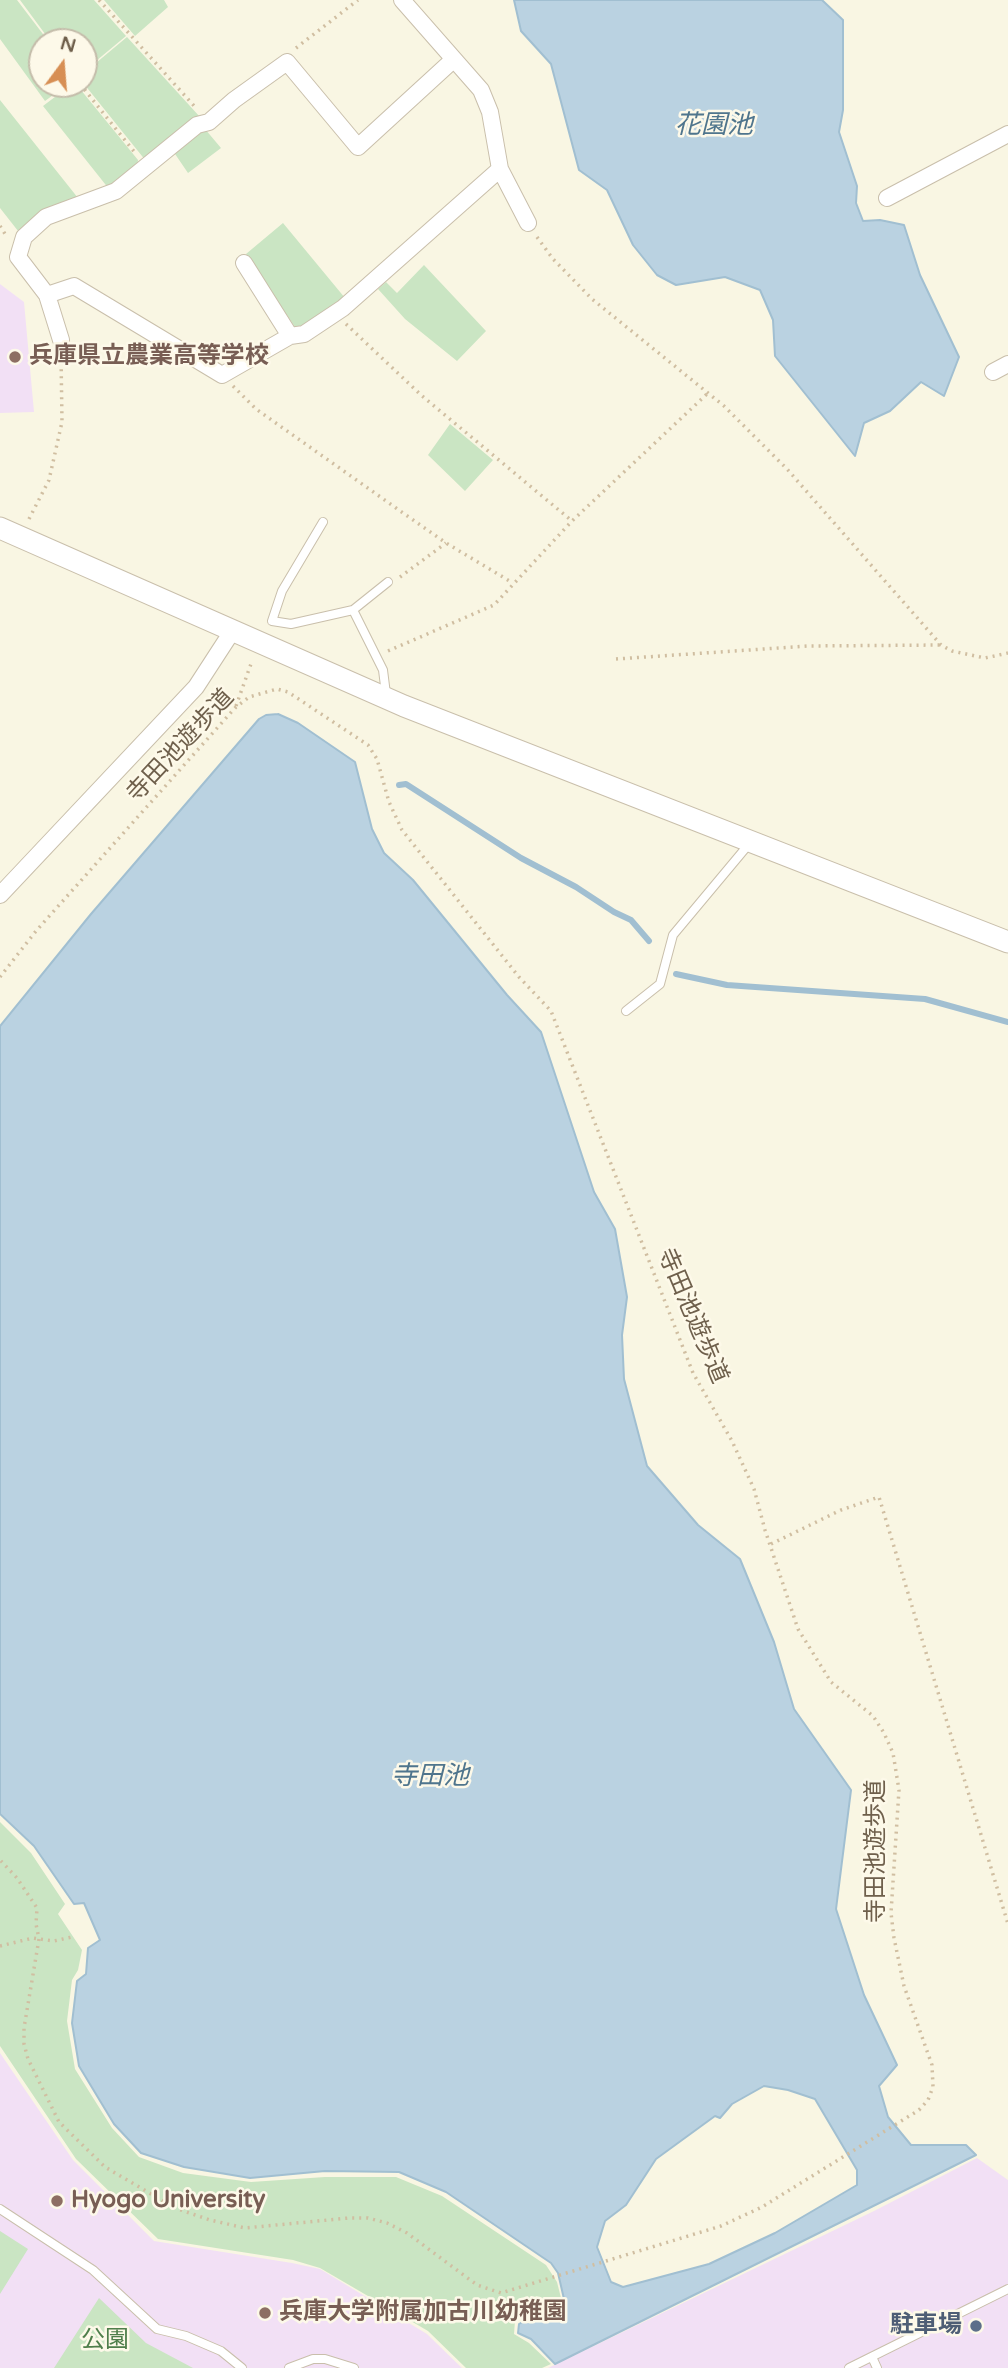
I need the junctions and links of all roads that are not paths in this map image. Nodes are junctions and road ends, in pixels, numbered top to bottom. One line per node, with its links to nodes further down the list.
1 (402, 0): 2 (street)
2 (453, 60): 4 (street); 8 (street)
3 (1008, 134): 5 (street)
4 (500, 169): 6 (street); 9 (street)
5 (887, 198)
6 (528, 223)
7 (244, 263): 9 (street)
8 (47, 295): 9 (street); 10 (street)
9 (290, 336)
10 (61, 340)
11 (1008, 364): 12 (street)
12 (993, 372)
13 (323, 522): 16 (lane)
14 (0, 528): 17 (street)
15 (388, 582): 16 (lane)
16 (353, 610): 18 (lane)
17 (233, 630): 18 (street); 20 (street)
18 (387, 698): 19 (street)
19 (751, 842): 21 (street); 22 (lane)
20 (0, 895)
21 (1008, 942)
22 (626, 1011)
23 (0, 2209): 26 (lane)
24 (1008, 2289): 25 (lane)
25 (872, 2357): 29 (lane); 30 (lane)
26 (242, 2368)
27 (289, 2368): 28 (lane)
28 (354, 2368)
29 (849, 2368)
30 (877, 2368)

